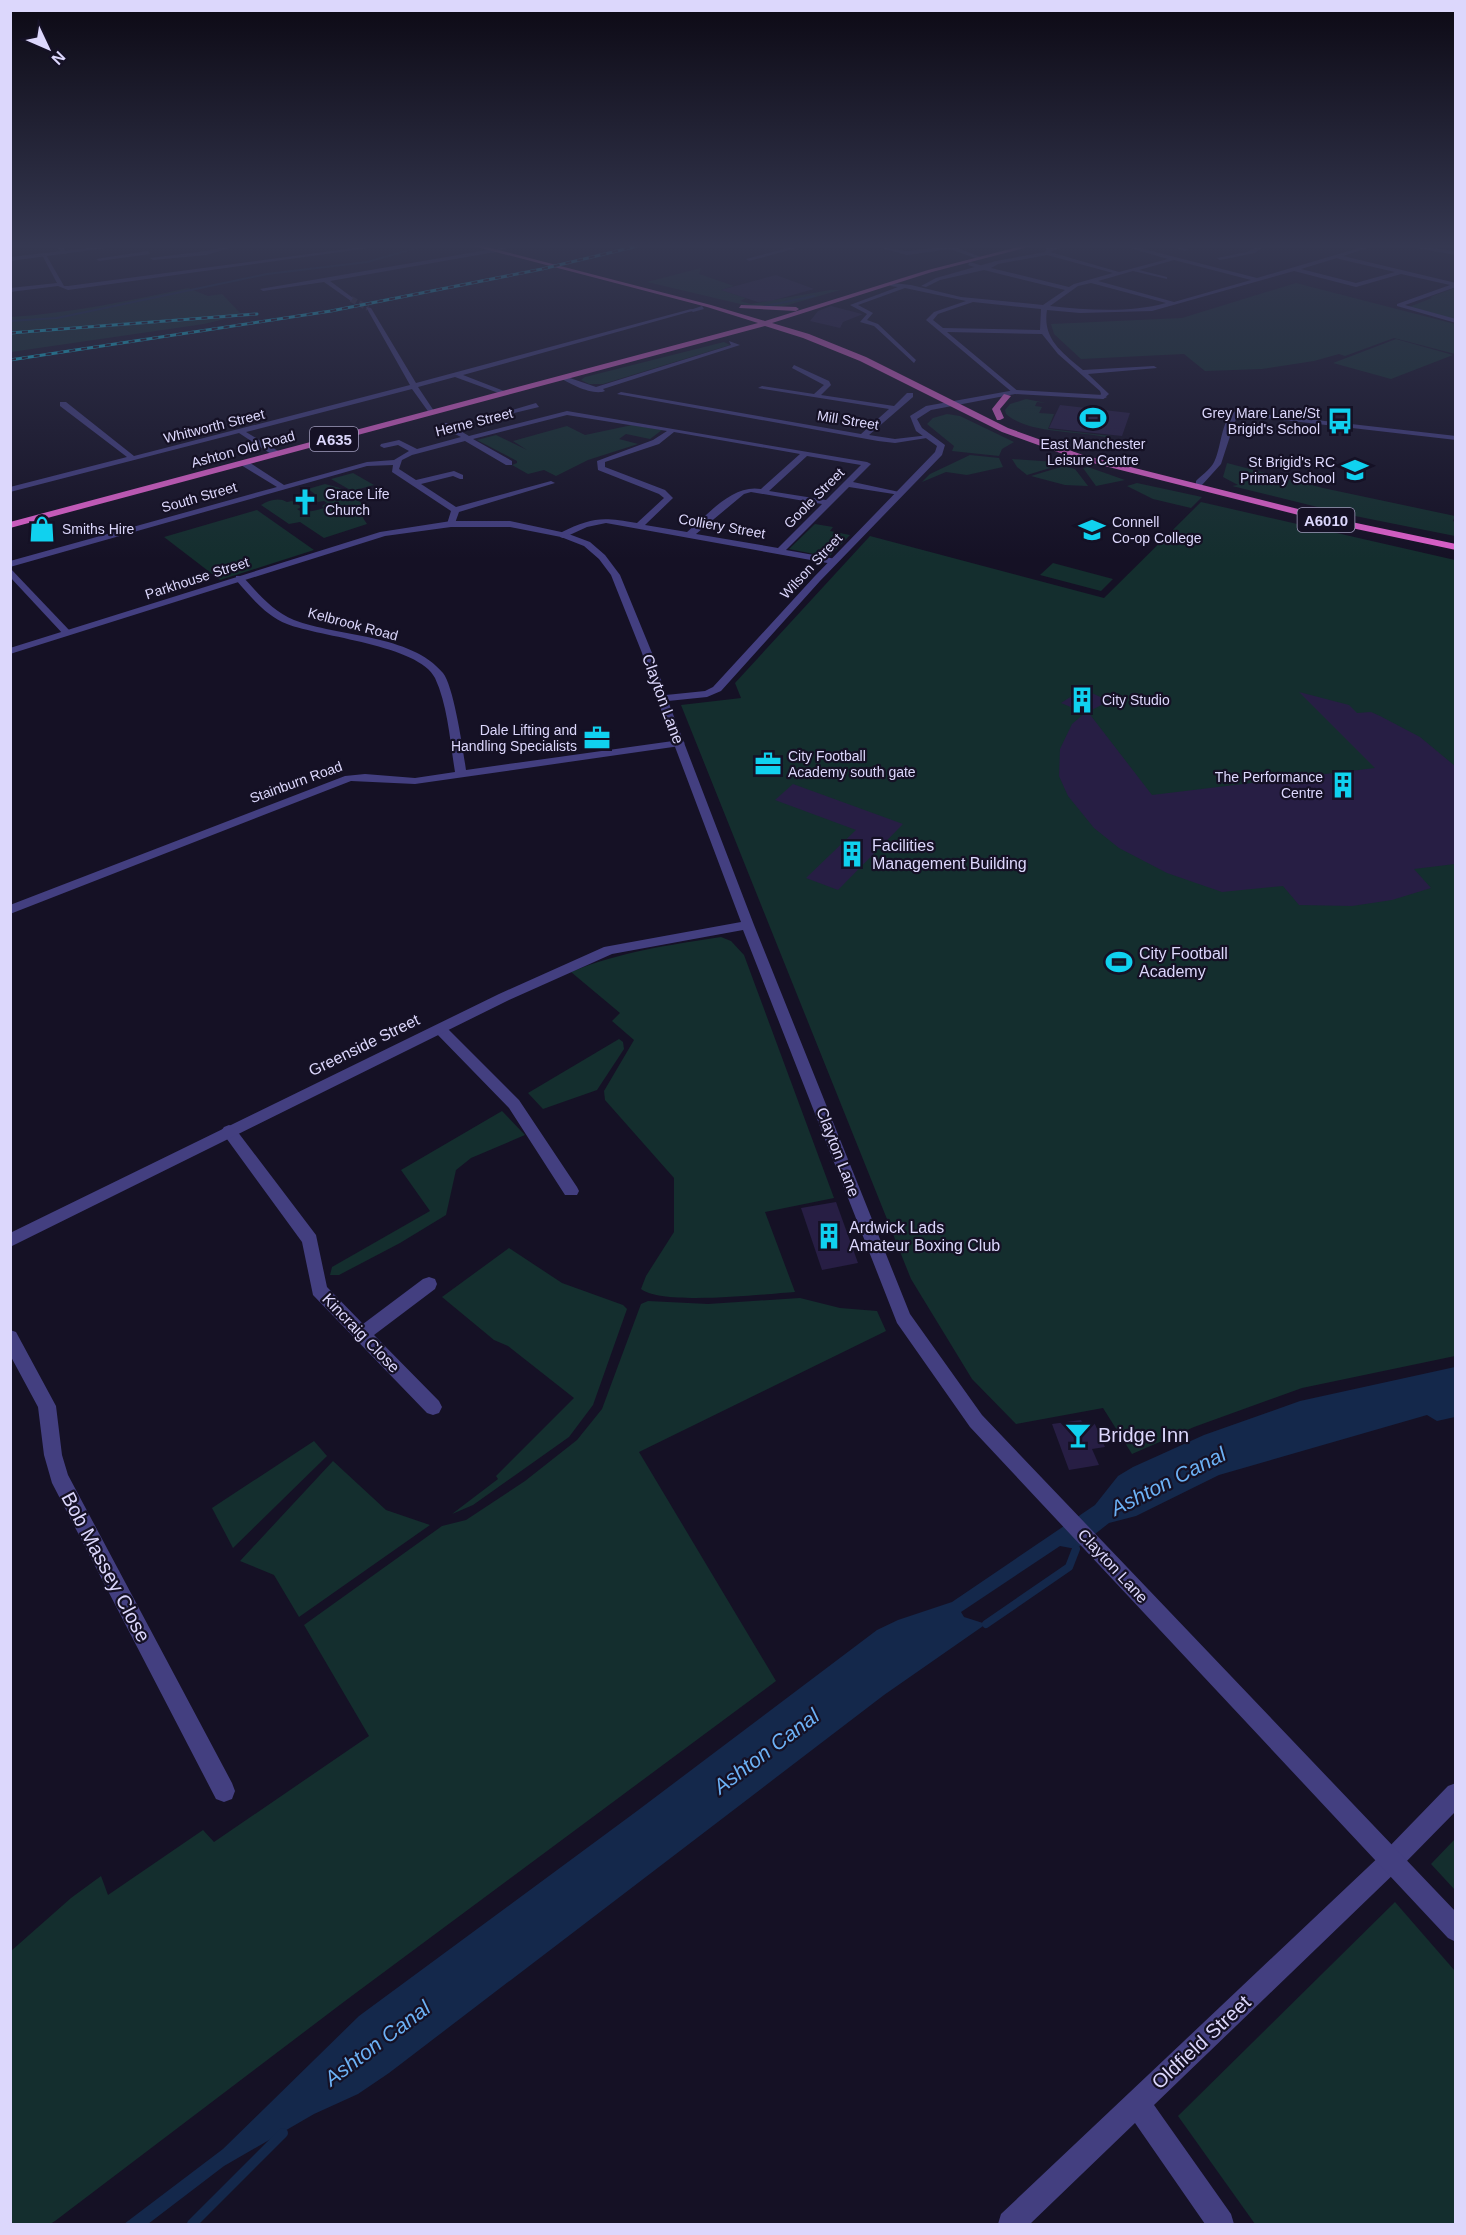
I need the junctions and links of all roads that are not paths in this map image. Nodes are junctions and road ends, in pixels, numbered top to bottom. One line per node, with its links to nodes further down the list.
1 (393, 350): 20 (street)
2 (547, 350): 18 (street, Whitworth Street)
3 (661, 350): 12 (highway, Ashton Old Road / A635)
4 (665, 350): 12 (highway, Ashton Old Road / A635)
5 (720, 350): 23 (street)
6 (842, 350): 13 (highway, A6010)
7 (848, 350): 13 (highway)
8 (863, 350): 31 (highway, A6010)
9 (903, 350): 14 (street)
10 (963, 350): 27 (street)
11 (1062, 350): 17 (street)
12 (656, 352): 19 (highway, Ashton Old Road / A635)
13 (851, 354): 22 (highway, A6010)
14 (914, 361)
15 (794, 367): 29 (street)
16 (1155, 368): 17 (street)
17 (1083, 372): 27 (street)
18 (457, 375): 20 (street, Whitworth Street); 24 (street)
19 (561, 377): 23 (street); 24 (highway, Ashton Old Road / A635)
20 (414, 386): 35 (street); 44 (street, Whitworth Street)
21 (762, 387): 29 (street)
22 (922, 389): 31 (highway, A6010); 39 (street)
23 (593, 390): 25 (street)
24 (501, 393): 35 (highway, Ashton Old Road / A635)
25 (611, 393)
26 (621, 394): 40 (street, Mill Street)
27 (1011, 394): 31 (street); 37 (highway)
28 (910, 395): 33 (street)
29 (815, 396): 33 (street)
30 (63, 404): 55 (street)
31 (959, 404): 37 (highway, A6010); 39 (street); 78 (highway, A6010)
32 (536, 405): 34 (street)
33 (895, 408): 46 (street)
34 (520, 410): 36 (street); 38 (street)
35 (433, 412): 54 (highway, Ashton Old Road / A635)
36 (506, 413)
37 (1000, 418): 63 (highway, A6010)
38 (541, 419): 43 (street, Herne Street); 48 (street, Herne Street)
39 (915, 421): 47 (street)
40 (778, 422): 42 (street); 46 (street, Mill Street)
41 (444, 425): 48 (street)
42 (769, 429)
43 (673, 430): 50 (street, Herne Street); 73 (street)
44 (240, 431): 54 (street); 55 (street, Whitworth Street)
45 (760, 436): 50 (street)
46 (862, 436): 47 (street, Mill Street)
47 (929, 436): 68 (street, Wilson Street)
48 (467, 438): 52 (street, Herne Street); 58 (street)
49 (1455, 438): 63 (street)
50 (751, 443): 53 (street, Herne Street)
51 (384, 446): 52 (street)
52 (416, 451): 56 (street, Herne Street)
53 (807, 452): 59 (street, Herne Street); 67 (street)
54 (277, 454): 57 (highway, Ashton Old Road / A635)
55 (134, 459): 66 (street, Whitworth Street)
56 (396, 462): 61 (street); 65 (street, South Street)
57 (244, 463): 65 (street); 72 (highway, Ashton Old Road / A635)
58 (509, 463)
59 (867, 464): 64 (street, Goole Street)
60 (460, 477): 61 (street)
61 (415, 483): 70 (street)
62 (551, 483): 70 (street)
63 (1199, 483): 77 (highway, A6010)
64 (848, 484): 68 (street); 69 (street, Goole Street)
65 (284, 488): 81 (street, South Street)
66 (10, 490)
67 (763, 492): 69 (street); 75 (street)
68 (900, 493): 80 (street, Wilson Street)
69 (828, 503): 79 (street, Goole Street)
70 (455, 510): 71 (street)
71 (451, 524): 74 (street, Clayton Lane); 76 (street, Clayton Lane)
72 (10, 525)
73 (639, 526): 75 (street, Colliery Street); 76 (street, Colliery Street)
74 (392, 532): 83 (street, Parkhouse Street)
75 (690, 534): 79 (street, Colliery Street)
76 (563, 535): 86 (street, Clayton Lane)
77 (1455, 541)
78 (1455, 547)
79 (780, 551): 80 (street, Colliery Street)
80 (834, 561): 86 (street, Wilson Street)
81 (10, 564)
82 (10, 571): 84 (street)
83 (239, 578): 84 (street, Parkhouse Street); 88 (street, Kelbrook Road)
84 (67, 633): 85 (street, Parkhouse Street)
85 (10, 651)
86 (662, 699): 87 (street, Clayton Lane)
87 (680, 742): 88 (street, Stainburn Road); 90 (street, Clayton Lane)
88 (461, 774): 89 (street, Stainburn Road)
89 (10, 910)
90 (748, 925): 91 (street, Greenside Street); 101 (street, Clayton Lane)
91 (440, 1029): 92 (street, Greenside Street); 93 (street)
92 (229, 1131): 94 (street, Greenside Street); 96 (street, Kincraig Close)
93 (571, 1191)
94 (10, 1241)
95 (429, 1284): 96 (street)
96 (362, 1335): 98 (street, Kincraig Close)
97 (10, 1337): 99 (street, Bob Massey Close)
98 (434, 1407)
99 (224, 1791)
100 (1455, 1794): 101 (street, Oldfield Street)
101 (1392, 1860): 102 (street, Clayton Lane); 103 (street, Oldfield Street)
102 (1455, 1930)
103 (1137, 2103): 104 (street, Oldfield Street); 105 (street)
104 (1011, 2224)
105 (1221, 2224)

